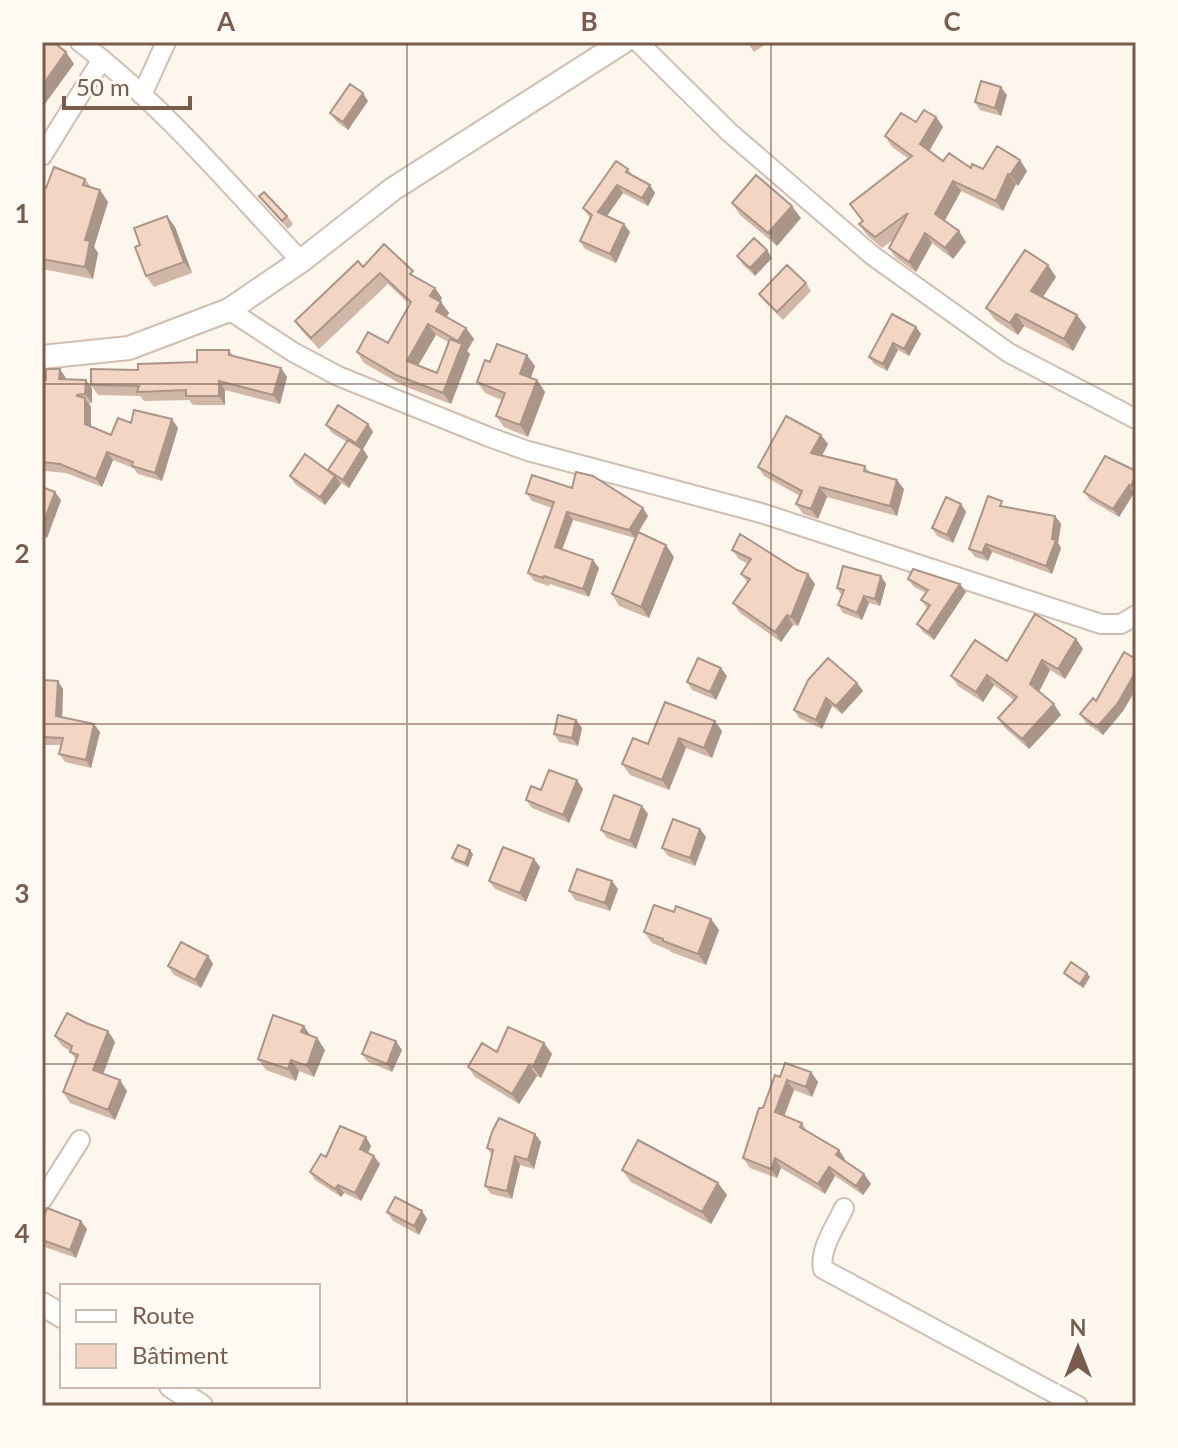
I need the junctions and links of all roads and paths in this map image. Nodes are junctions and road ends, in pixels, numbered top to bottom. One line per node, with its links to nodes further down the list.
1 (80, 42): 5 (street)
2 (166, 42): 6 (street)
3 (623, 42): 8 (street)
4 (638, 42): 11 (street)
5 (102, 59): 6 (street); 7 (street)
6 (142, 95): 8 (street)
7 (42, 156)
8 (301, 261): 9 (street)
9 (229, 310): 10 (street); 12 (street)
10 (42, 357)
11 (1136, 419)
12 (1136, 615)
13 (80, 1140): 14 (street)
14 (42, 1200)
15 (844, 1208): 20 (street)
16 (42, 1304): 17 (street)
17 (60, 1315)
18 (174, 1388): 19 (street)
19 (201, 1406)
20 (1078, 1406)

